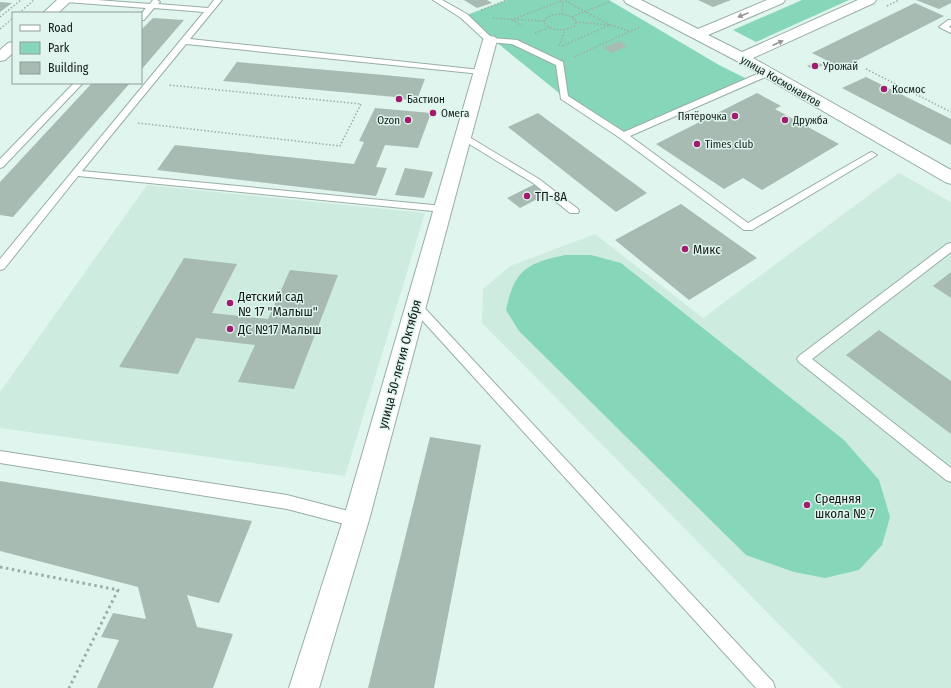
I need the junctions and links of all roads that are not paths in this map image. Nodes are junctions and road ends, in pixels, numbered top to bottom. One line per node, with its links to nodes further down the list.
1 (66, 0): 8 (lane); 10 (main road)
2 (159, 0): 8 (lane)
3 (218, 0): 9 (lane)
4 (437, 0): 15 (lane)
5 (631, 0): 14 (main road, улица Космонавтов)
6 (778, 0): 14 (main road, one-way to 14)
7 (870, 0): 19 (main road, one-way to 7)
8 (153, 6): 9 (lane); 11 (lane)
9 (209, 10): 16 (lane)
10 (51, 12)
11 (142, 17)
12 (951, 22): 13 (lane)
13 (951, 31)
14 (696, 35): 19 (main road, улица Космонавтов)
15 (490, 40): 20 (main road, улица 50-летия Октября); 23 (lane)
16 (184, 41): 20 (lane); 27 (lane)
17 (12, 47): 18 (main road)
18 (0, 57)
19 (742, 58): 21 (main road, улица Космонавтов)
20 (481, 72): 24 (main road, улица 50-летия Октября)
21 (767, 73): 23 (lane); 28 (main road, улица Космонавтов)
22 (78, 84): 26 (lane)
23 (623, 136): 25 (lane)
24 (464, 137): 29 (main road, улица 50-летия Октября); 30 (lane)
25 (872, 155)
26 (0, 165)
27 (74, 173): 29 (lane); 32 (lane)
28 (951, 178)
29 (443, 209): 33 (main road, улица 50-летия Октября)
30 (574, 211)
31 (951, 247): 35 (lane)
32 (0, 266)
33 (415, 305): 36 (main road, улица 50-летия Октября); 38 (lane)
34 (0, 457): 36 (lane)
35 (951, 476)
36 (356, 520): 37 (main road, улица 50-летия Октября)
37 (304, 688)
38 (767, 688)

